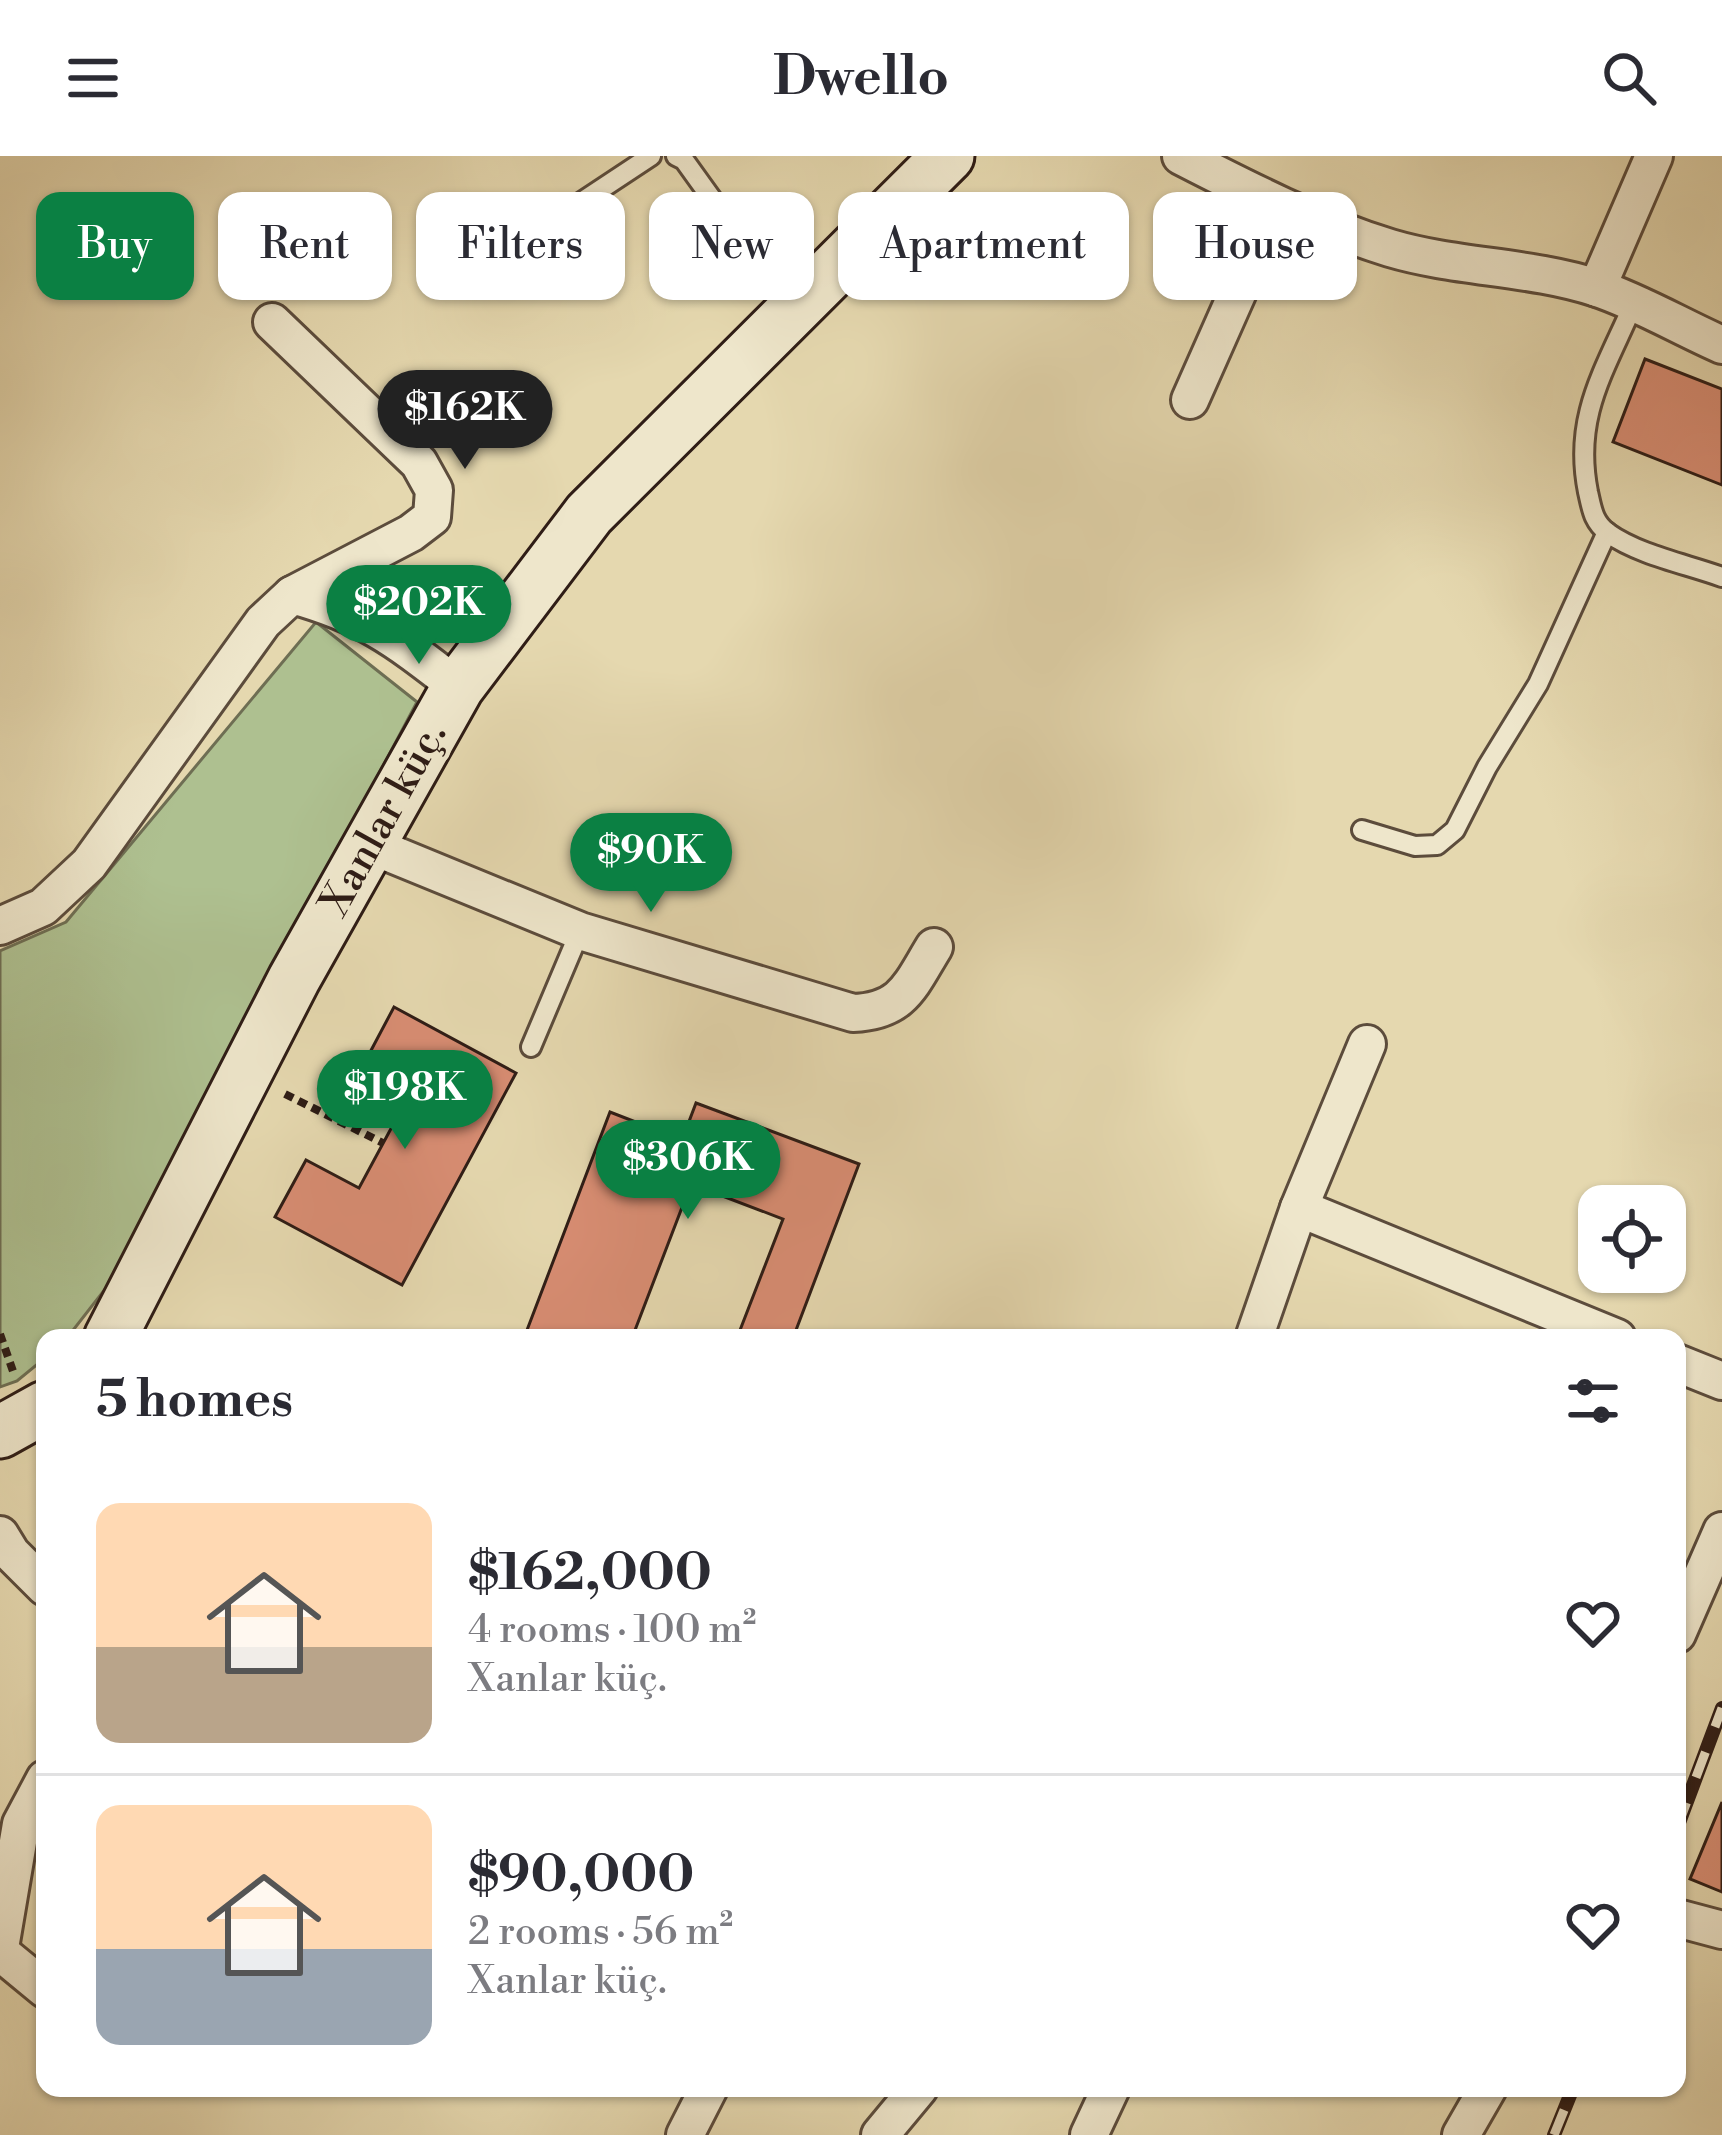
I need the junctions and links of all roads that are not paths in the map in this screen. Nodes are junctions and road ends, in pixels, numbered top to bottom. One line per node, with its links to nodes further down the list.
1 (651, 156): 6 (lane)
2 (676, 156): 12 (lane)
3 (948, 156): 12 (main road, Xanlar küç.)
4 (1180, 156): 7 (street)
5 (1654, 156): 9 (street)
6 (597, 192)
7 (1249, 192)
8 (1357, 236): 9 (street)
9 (1597, 288): 11 (street)
10 (1234, 300): 15 (street)
11 (1633, 305): 14 (street); 16 (lane)
12 (794, 314): 19 (main road, Xanlar küç.)
13 (272, 322): 18 (street)
14 (1722, 345)
15 (1190, 400)
16 (1607, 532): 17 (lane); 20 (lane)
17 (1722, 577)
18 (292, 595): 19 (street); 22 (street)
19 (458, 687): 21 (main road, Xanlar küç.)
20 (1362, 830)
21 (370, 844): 23 (street); 28 (main road, Xanlar küç.)
22 (0, 926)
23 (580, 931): 24 (street); 26 (lane)
24 (934, 947)
25 (1367, 1044): 27 (street)
26 (531, 1047)
27 (1299, 1208): 29 (street); 30 (street)
28 (115, 1329)
29 (1257, 1329)
30 (1595, 1329)
31 (1686, 1367): 32 (street)
32 (1722, 1381)
33 (31, 1394): 34 (main road)
34 (0, 1432)
35 (1722, 1531): 38 (street)
36 (4, 1552): 37 (street)
37 (36, 1579)
38 (1686, 1610)
39 (36, 1796): 42 (street)
40 (1686, 1920): 41 (street)
41 (1722, 1930)
42 (0, 1950): 43 (street)
43 (36, 1980)
44 (704, 2097): 48 (street)
45 (912, 2097): 49 (street)
46 (1107, 2097): 50 (street)
47 (1484, 2097): 51 (street)
48 (685, 2135)
49 (880, 2135)
50 (1089, 2135)
51 (1461, 2135)

